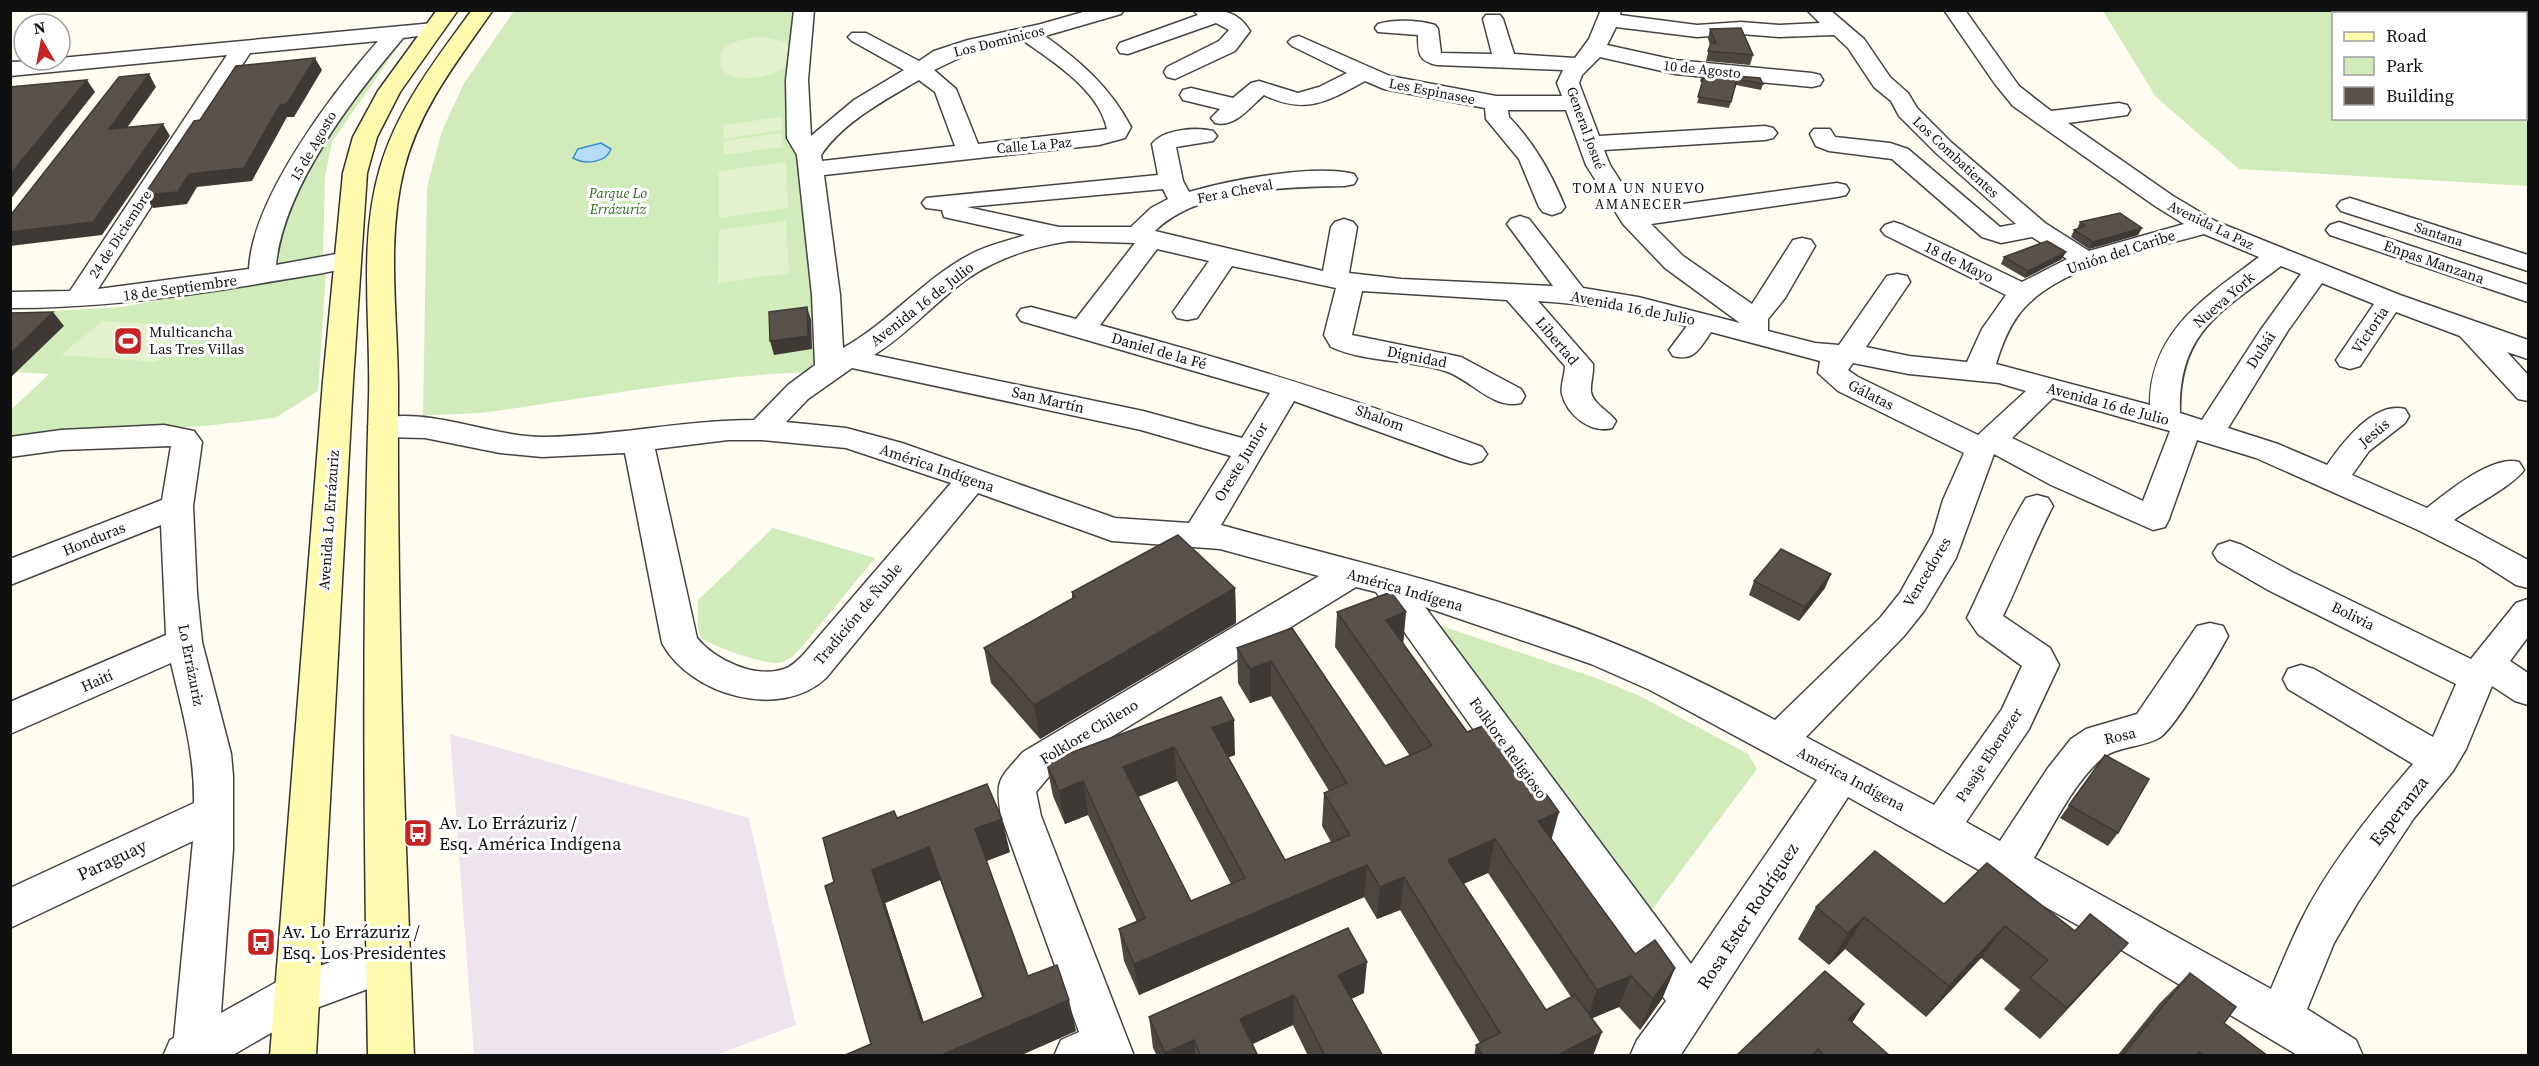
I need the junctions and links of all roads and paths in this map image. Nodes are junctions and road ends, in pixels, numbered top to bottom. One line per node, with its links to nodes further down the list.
1 (483, 10): 90 (main road)
2 (804, 10): 39 (street)
3 (1114, 10): 13 (street, Los Dominicos)
4 (1817, 10): 11 (street, Los Combatientes)
5 (1954, 10): 33 (street, Avenida La Paz)
6 (1210, 13): 17 (street); 24 (street)
7 (1610, 15): 11 (street); 19 (street, General Josué)
8 (1493, 19): 20 (street)
9 (441, 20): 12 (street); 57 (main road, Avenida Lo Errázuriz)
10 (1385, 28): 20 (street, 10 de Agosto)
11 (1836, 29): 49 (street, Los Combatientes)
12 (396, 33): 16 (street); 61 (street, 15 de Agosto)
13 (1028, 34): 22 (street, Los Dominicos); 38 (street, Calle La Paz)
14 (859, 37): 22 (street)
15 (1299, 42): 25 (street, Les Espinasee)
16 (243, 47): 18 (street); 69 (street, 24 de Diciembre)
17 (1128, 48)
18 (137, 57): 21 (street); 26 (street)
19 (1586, 57): 20 (street, 10 de Agosto); 27 (street, 10 de Agosto); 31 (street, General Josué)
20 (1505, 60)
21 (72, 63)
22 (918, 69): 38 (street); 39 (street, Los Dominicos)
23 (17, 72): 28 (street)
24 (1175, 72)
25 (1362, 74): 29 (street); 30 (street, Les Espinasee)
26 (121, 78)
27 (1812, 80)
28 (10, 86)
29 (1191, 95)
30 (1496, 103): 31 (street, Les Espinasee); 44 (street)
31 (1575, 103): 37 (street, General Josué)
32 (2119, 110): 33 (street)
33 (2044, 119): 47 (street, Avenida La Paz)
34 (1765, 134): 37 (street)
35 (1822, 134): 49 (street)
36 (1205, 136): 42 (street)
37 (1589, 144): 45 (street, General Josué)
38 (969, 151): 39 (street, Calle La Paz)
39 (811, 162): 81 (street)
40 (1345, 179): 42 (street, Fer a Cheval)
41 (1837, 190): 45 (street)
42 (1176, 192): 52 (street); 53 (street, Fer a Cheval)
43 (2350, 206): 59 (street, Santana)
44 (1552, 207)
45 (1632, 219): 74 (street, General Josué)
46 (1520, 224): 67 (street)
47 (2206, 226): 56 (street, Avenida La Paz); 58 (street, Unión del Caribe)
48 (1344, 227): 62 (street)
49 (2036, 228): 58 (street, Los Combatientes)
50 (1894, 230): 64 (street, 18 de Mayo)
51 (2339, 230): 66 (street, Enpas Manzana)
52 (1058, 235): 53 (street, Avenida 16 de Julio); 81 (street, Avenida 16 de Julio)
53 (1145, 236): 55 (street, Avenida 16 de Julio); 75 (street, Fer a Cheval)
54 (1802, 246): 74 (street)
55 (1225, 256): 62 (street, Avenida 16 de Julio); 71 (street)
56 (2277, 256): 60 (street, Avenida La Paz); 89 (street, Nueva York)
57 (347, 260): 61 (street, 18 de Septiembre); 123 (main road, Avenida Lo Errázuriz)
58 (2087, 261): 64 (street, Unión del Caribe)
59 (2529, 263)
60 (2316, 272): 70 (street, Avenida La Paz); 89 (street, Dubái)
61 (262, 275): 69 (street, 18 de Septiembre)
62 (1343, 281): 65 (street, Avenida 16 de Julio); 86 (street, Dignidad)
63 (1897, 282): 79 (street, Gálatas)
64 (2024, 293): 82 (street, Unión del Caribe)
65 (1516, 294): 67 (street, Avenida 16 de Julio); 88 (street, Libertad)
66 (2529, 294)
67 (1574, 295): 73 (street, Avenida 16 de Julio)
68 (10, 300): 69 (street, 18 de Septiembre)
69 (77, 300)
70 (2390, 301): 76 (street, Avenida La Paz); 80 (street, Victoria)
71 (1187, 312)
72 (1031, 315): 75 (street, Daniel de la Fé)
73 (1705, 322): 74 (street, Avenida 16 de Julio); 77 (street)
74 (1754, 326): 79 (street, Avenida 16 de Julio)
75 (1083, 329): 84 (street, Daniel de la Fé)
76 (2471, 331): 78 (street, Avenida La Paz); 85 (street)
77 (1683, 350)
78 (2529, 350)
79 (1847, 354): 82 (street, Avenida 16 de Julio); 93 (street, Gálatas)
80 (2350, 360)
81 (838, 363): 91 (street, Avenida 16 de Julio); 95 (street, San Martín)
82 (1979, 371): 83 (street, Avenida 16 de Julio)
83 (2045, 388): 89 (street, Avenida 16 de Julio); 93 (street, Vencedores)
84 (1286, 390): 95 (street, Oreste Junior); 96 (street, Shalom)
85 (2529, 393)
86 (1510, 396)
87 (2394, 416): 98 (street, Jesús)
88 (1601, 421)
89 (2188, 425): 93 (street); 98 (street, Avenida 16 de Julio)
90 (383, 427): 92 (street, América Indígena); 122 (main road)
91 (762, 430): 92 (street, América Indígena); 99 (street, América Indígena)
92 (638, 441): 99 (street, Tradición de Ñuble)
93 (1987, 445): 115 (street, Vencedores)
94 (18, 446): 100 (street, Lo Errázuriz)
95 (1247, 450): 103 (street, Oreste Junior)
96 (1471, 454)
97 (2508, 470): 102 (street)
98 (2333, 479): 102 (street, Avenida 16 de Julio)
99 (971, 480): 103 (street, América Indígena)
100 (177, 506): 105 (street, Honduras); 110 (street, Lo Errázuriz)
101 (2037, 506): 119 (street, Pasaje Ebenezer)
102 (2430, 522): 106 (street, Avenida 16 de Julio)
103 (1198, 536): 107 (street, América Indígena)
104 (2230, 553): 111 (street, Bolivia)
105 (10, 573)
106 (2529, 576)
107 (1370, 578): 115 (street, América Indígena); 124 (street, Folklore Religioso); 126 (street, Folklore Chileno)
108 (2529, 612): 111 (street, Esperanza)
109 (2210, 636): 120 (street, Rosa)
110 (184, 642): 114 (street, Haití); 118 (street, Lo Errázuriz)
111 (2482, 671): 113 (street, Bolivia); 116 (street, Esperanza)
112 (2301, 679): 116 (street)
113 (2529, 691)
114 (10, 719)
115 (1779, 740): 117 (street, América Indígena)
116 (2439, 760): 125 (street, Esperanza)
117 (1842, 774): 119 (street, América Indígena); 124 (street, Rosa Ester Rodríguez)
118 (214, 812): 121 (street, Paraguay); 127 (street, Lo Errázuriz)
119 (1941, 827): 120 (street, América Indígena)
120 (2008, 864): 125 (street, América Indígena)
121 (10, 909)
122 (388, 962): 123 (street); 129 (main road)
123 (298, 994): 127 (street); 128 (main road, Avenida Lo Errázuriz)
124 (1692, 1001): 130 (street, Rosa Ester Rodríguez)
125 (2281, 1018): 131 (street, América Indígena)
126 (1098, 1051)
127 (190, 1053)
128 (293, 1056)
129 (391, 1056)
130 (1653, 1056)
131 (2340, 1056)

